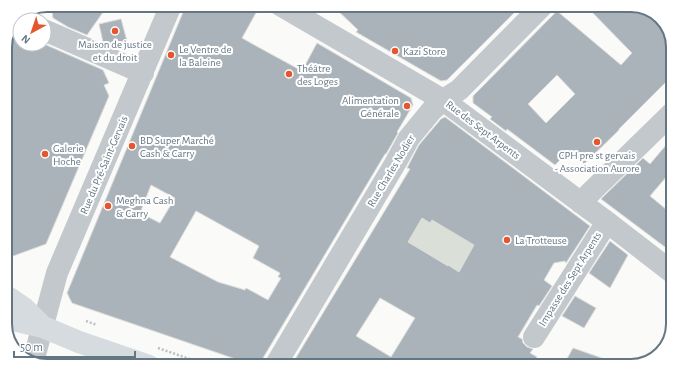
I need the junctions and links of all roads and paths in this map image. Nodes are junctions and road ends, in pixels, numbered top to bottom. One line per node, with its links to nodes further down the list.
1 (168, 12): 5 (street, Rue du Pré-Saint-Gervais)
2 (292, 12): 6 (street, Rue des Sept Arpents)
3 (536, 12): 6 (street, Rue Charles Nodier)
4 (52, 33): 5 (street)
5 (143, 73): 15 (street, Rue du Pré-Saint-Gervais)
6 (443, 100): 8 (street, Rue des Sept Arpents); 19 (street, Rue Charles Nodier)
7 (666, 119): 8 (street)
8 (581, 203): 9 (street, Rue des Sept Arpents)
9 (606, 222): 10 (street, Rue des Sept Arpents); 16 (street, Impasse des Sept Arpents)
10 (666, 268)
11 (12, 300): 15 (main road)
12 (12, 319): 15 (main road)
13 (86, 321): 14 (path)
14 (97, 325)
15 (43, 327): 17 (street, Rue du Pré-Saint-Gervais); 18 (main road)
16 (534, 337)
17 (35, 356)
18 (129, 359)
19 (279, 359)

